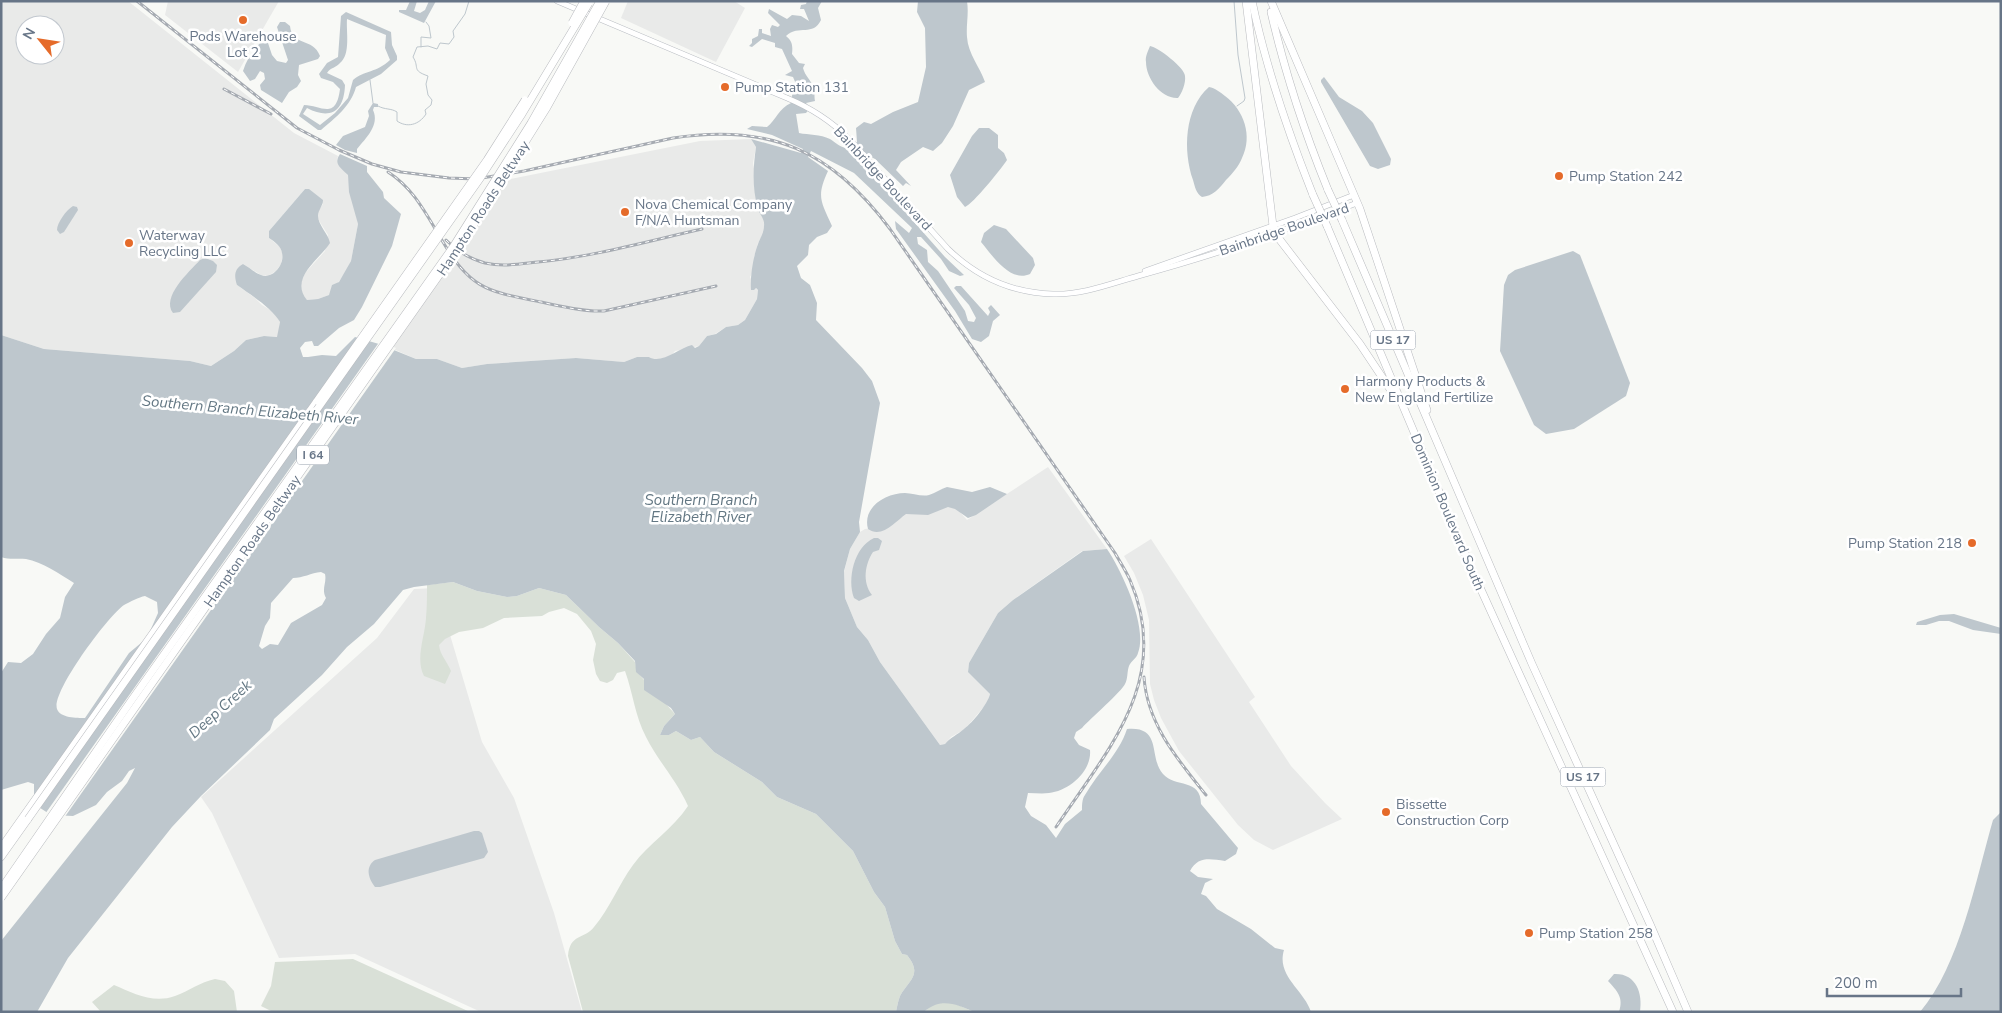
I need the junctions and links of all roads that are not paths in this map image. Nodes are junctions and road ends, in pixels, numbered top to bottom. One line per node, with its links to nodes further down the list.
1 (557, 1): 12 (main road, Bainbridge Boulevard)
2 (600, 1): 18 (highway, bridge)
3 (606, 1): 19 (highway, Hampton Roads Beltway / I 64, bridge)
4 (1246, 1): 10 (highway)
5 (1252, 1): 13 (highway, Dominion Boulevard South / US 17, bridge)
6 (1270, 1): 8 (highway); 14 (highway, Dominion Boulevard South / US 17, bridge)
7 (588, 2): 15 (highway, Hampton Roads Beltway / I 64, bridge)
8 (1354, 195): 9 (highway); 10 (main road, Bainbridge Boulevard)
9 (1357, 203): 11 (main road, Bainbridge Boulevard); 14 (highway)
10 (1273, 226): 11 (highway); 12 (main road, Bainbridge Boulevard)
11 (1277, 234): 12 (main road, Bainbridge Boulevard); 13 (highway)
12 (1124, 280)
13 (1404, 410): 20 (highway, Dominion Boulevard South / US 17)
14 (1444, 460): 21 (highway, Dominion Boulevard South / US 17)
15 (26, 817): 16 (highway, Hampton Roads Beltway / I 64); 17 (highway)
16 (1, 848)
17 (1, 856)
18 (1, 889)
19 (1, 898)
20 (1673, 1012)
21 (1688, 1012)

